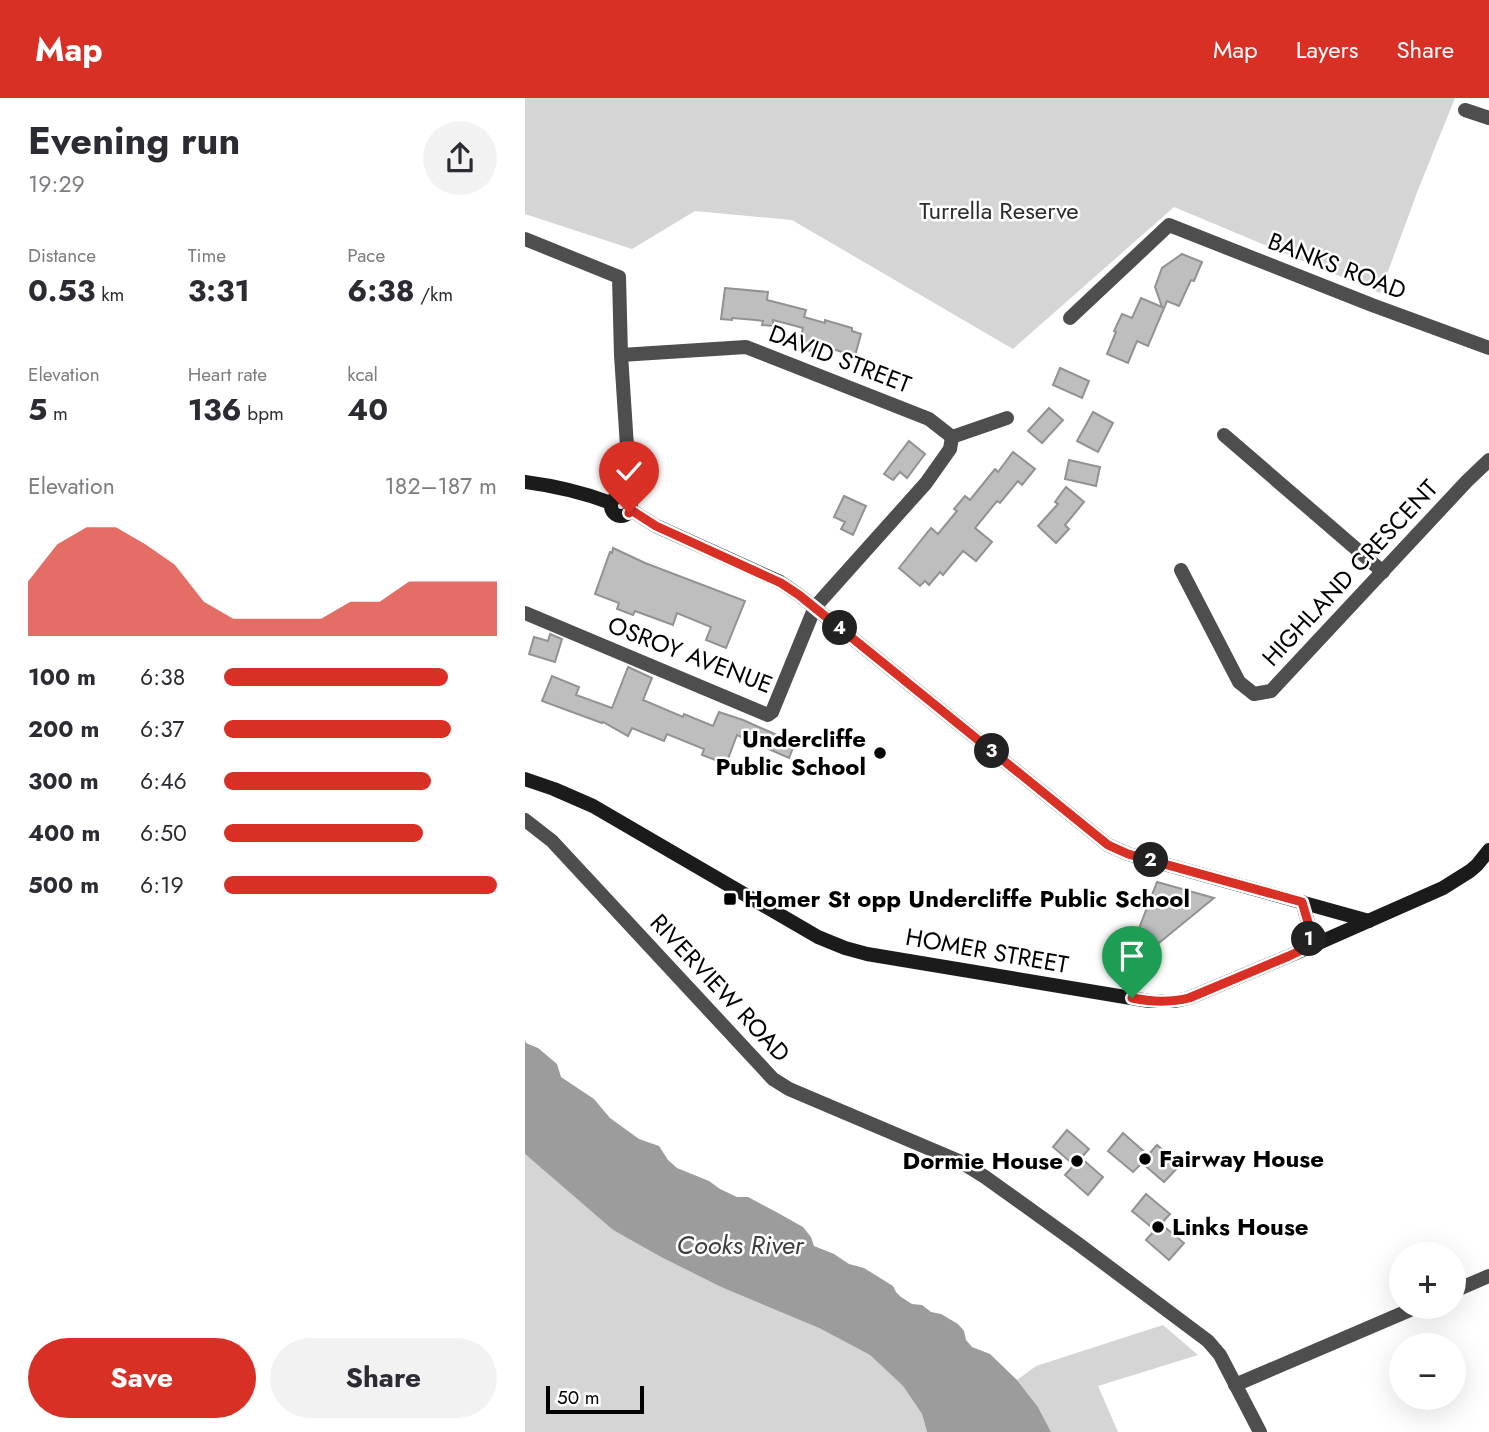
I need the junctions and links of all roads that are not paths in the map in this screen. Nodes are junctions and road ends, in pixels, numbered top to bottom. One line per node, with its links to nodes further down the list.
1 (1465, 110): 2 (street)
2 (1489, 118)
3 (525, 239): 6 (street)
4 (1070, 318): 5 (street, BANKS ROAD)
5 (1489, 348)
6 (621, 355): 9 (street, DAVID STREET); 12 (street)
7 (1007, 418): 9 (street)
8 (1224, 435): 14 (street)
9 (952, 437): 15 (street)
10 (1489, 460): 14 (street, HIGHLAND CRESCENT)
11 (525, 482): 12 (main road)
12 (629, 504): 15 (main road)
13 (1181, 570): 14 (street, HIGHLAND CRESCENT)
14 (1383, 572)
15 (815, 607): 16 (street, OSROY AVENUE); 20 (main road)
16 (525, 613)
17 (525, 779): 22 (main road, HOMER STREET)
18 (525, 821): 26 (street, RIVERVIEW ROAD)
19 (1489, 850): 21 (main road, HOMER STREET)
20 (1302, 902): 21 (main road); 22 (main road)
21 (1369, 921): 22 (main road, HOMER STREET)
22 (1308, 947)
23 (1489, 1276): 24 (street)
24 (1466, 1286)
25 (1389, 1319): 26 (street)
26 (1235, 1385): 27 (street, RIVERVIEW ROAD)
27 (1260, 1432)

